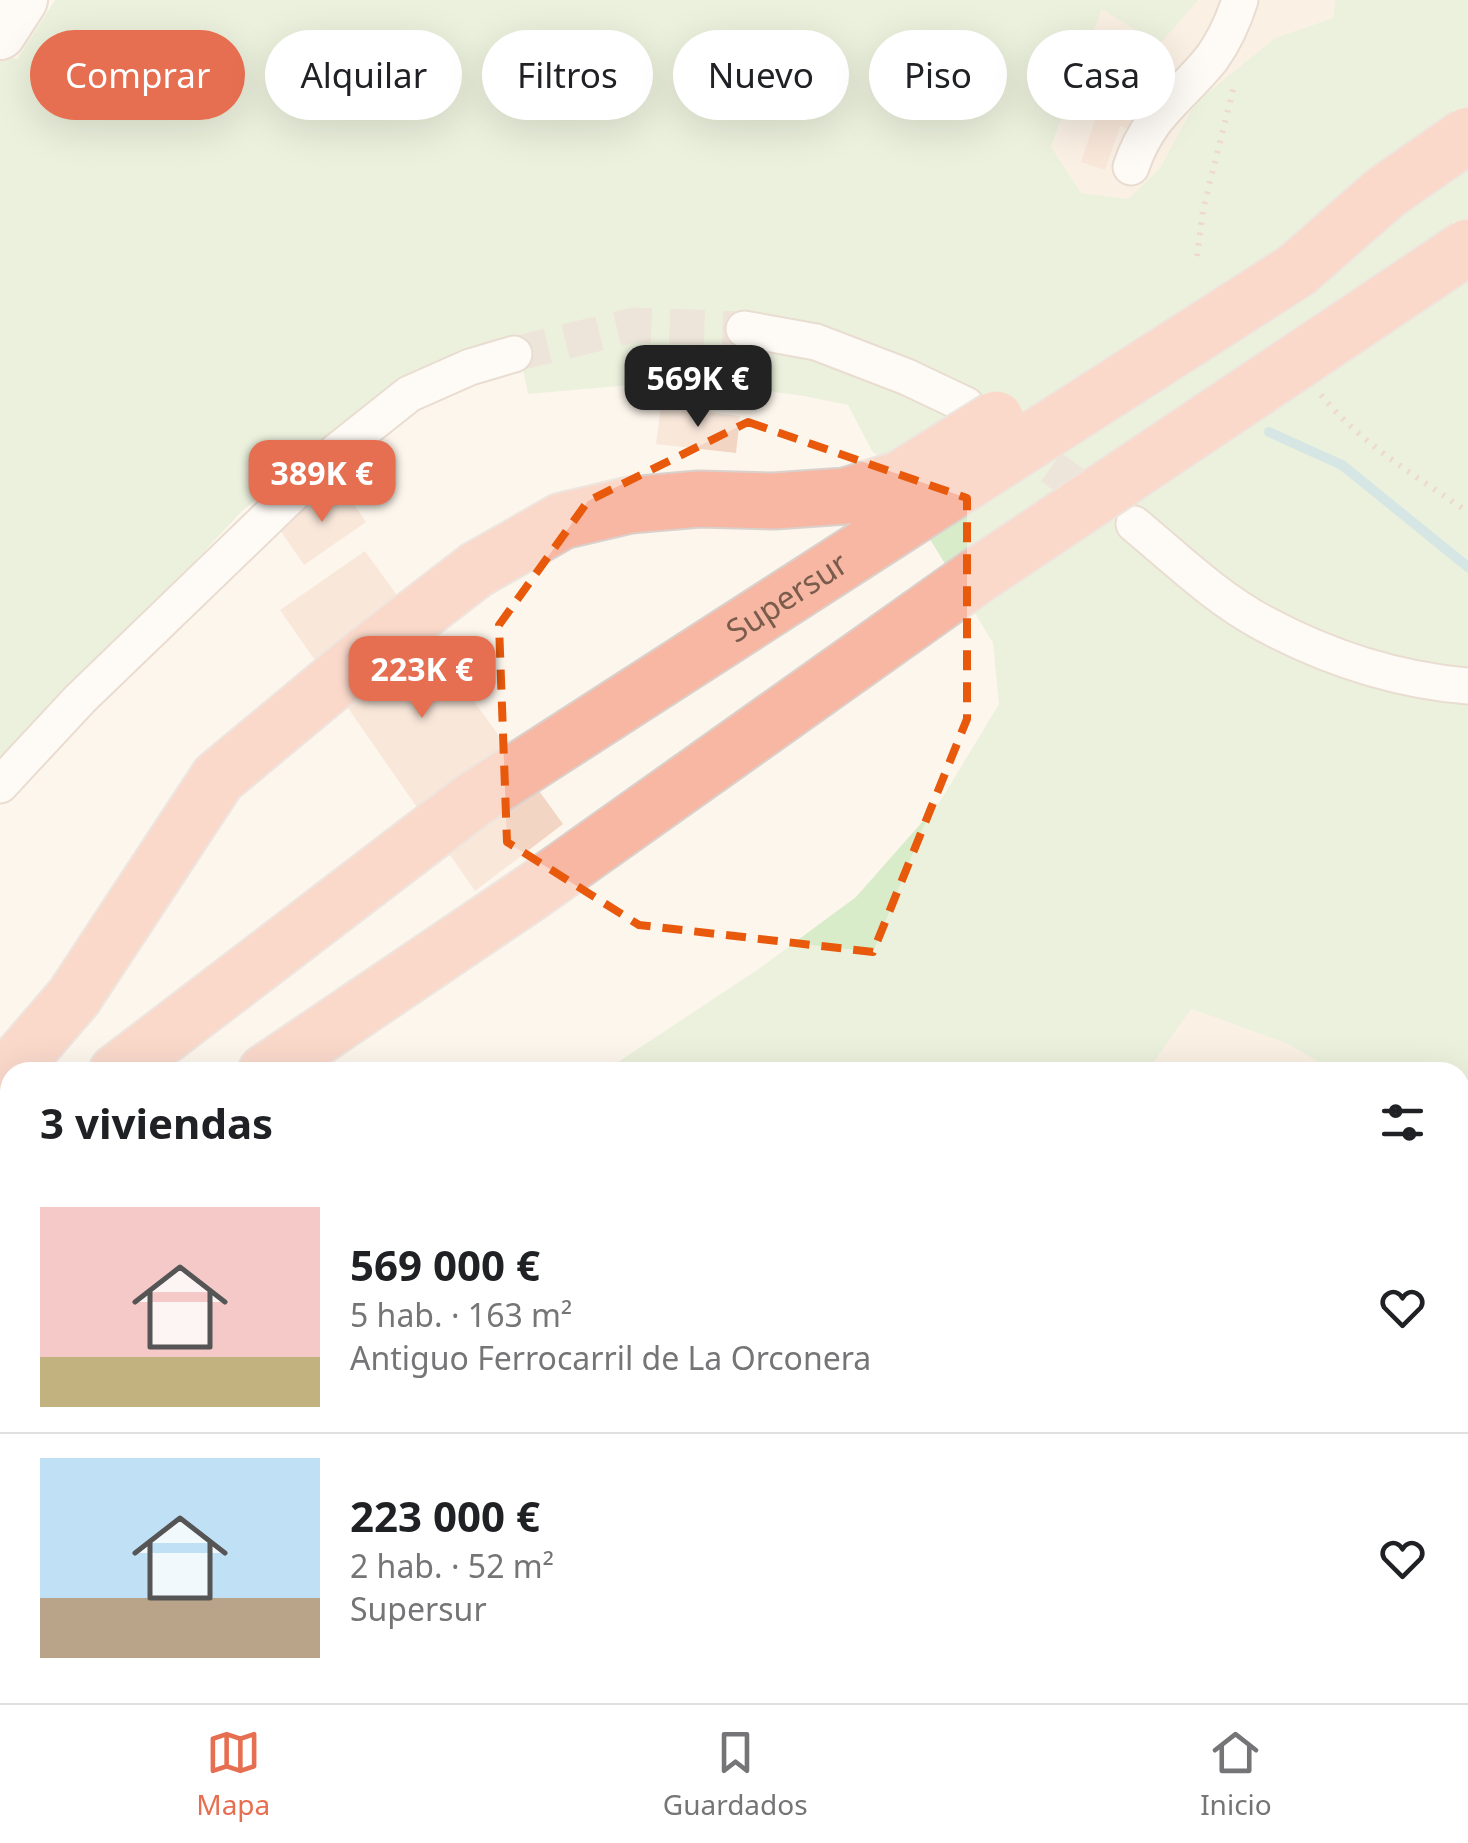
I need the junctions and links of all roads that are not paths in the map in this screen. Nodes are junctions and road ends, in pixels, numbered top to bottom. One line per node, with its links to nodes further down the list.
1 (1237, 10): 3 (street)
2 (1468, 136): 8 (highway, bridge)
3 (1131, 167)
4 (1468, 247): 14 (highway, bridge)
5 (744, 329): 7 (street)
6 (514, 354): 11 (street)
7 (966, 405)
8 (913, 494): 12 (highway); 13 (highway, Supersur)
9 (1134, 524): 10 (street)
10 (1468, 686)
11 (0, 785)
12 (19, 1062)
13 (129, 1062)
14 (281, 1062)

